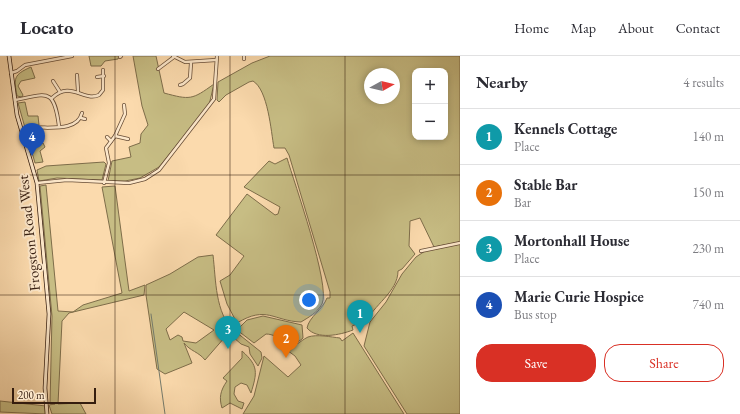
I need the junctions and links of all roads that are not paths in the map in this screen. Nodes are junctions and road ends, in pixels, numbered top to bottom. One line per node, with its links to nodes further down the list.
1 (9, 56): 9 (main road, Frogston Road West)
2 (72, 56): 9 (street)
3 (173, 56): 6 (street); 8 (street)
4 (217, 56): 5 (street)
5 (216, 60): 6 (street); 34 (street)
6 (192, 63): 14 (street)
7 (103, 70): 10 (street)
8 (158, 70)
9 (10, 73): 18 (main road, Frogston Road West)
10 (104, 76): 12 (street); 15 (street)
11 (77, 77): 15 (street)
12 (97, 78)
13 (53, 81): 16 (street)
14 (180, 85)
15 (78, 91): 16 (street)
16 (60, 92): 17 (street)
17 (52, 98): 18 (street); 25 (street)
18 (14, 100): 33 (main road, Frogston Road West)
19 (124, 106): 21 (street)
20 (82, 114): 23 (street)
21 (125, 114): 22 (street); 29 (street)
22 (129, 115)
23 (81, 118): 24 (street); 25 (street)
24 (85, 120)
25 (59, 126): 26 (street)
26 (35, 127): 27 (street); 28 (street)
27 (31, 128)
28 (35, 132)
29 (115, 136): 31 (street); 32 (street)
30 (107, 137): 32 (street)
31 (128, 139)
32 (111, 141): 34 (street)
33 (37, 183): 34 (street); 37 (main road, Frogston Road West)
34 (104, 183)
35 (460, 243): 36 (street)
36 (421, 251)
37 (47, 414)

